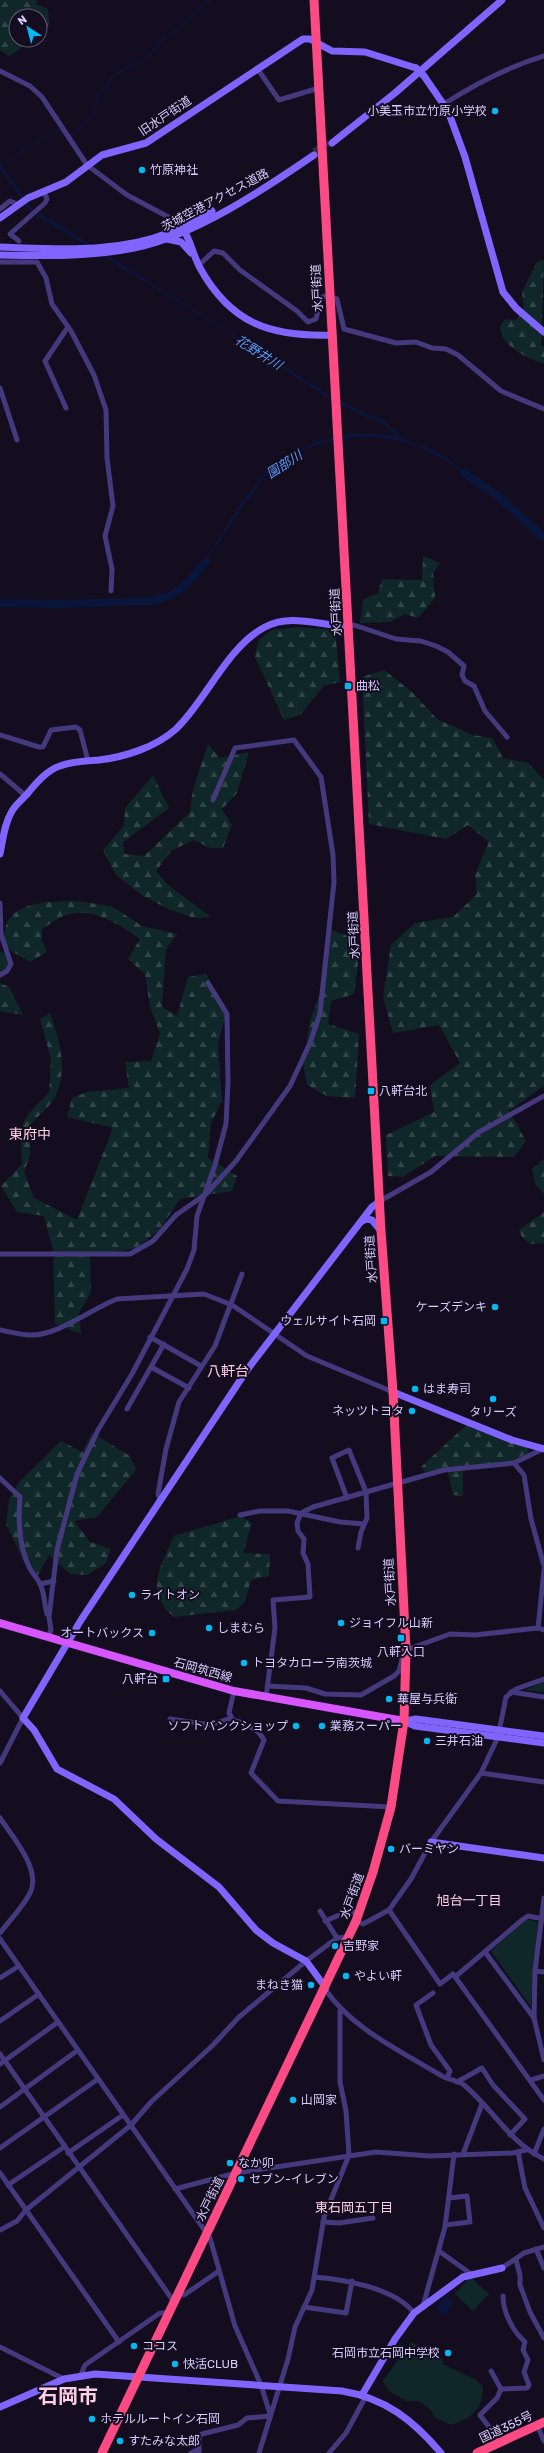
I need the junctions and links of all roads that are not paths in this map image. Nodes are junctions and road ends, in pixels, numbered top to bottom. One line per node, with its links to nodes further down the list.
1 (314, 0): 3 (highway, 水戸街道)
2 (502, 0): 9 (street)
3 (316, 43): 5 (street, 旧水戸街道); 7 (highway, 水戸街道); 8 (street, bridge)
4 (544, 56): 8 (street)
5 (257, 68): 7 (street); 11 (street, 旧水戸街道)
6 (0, 71): 11 (street)
7 (319, 88): 24 (highway, 水戸街道)
8 (444, 104): 26 (street)
9 (331, 142)
10 (314, 154): 16 (street, 茨城空港アクセス道路)
11 (87, 164): 12 (street, 旧水戸街道); 16 (street)
12 (44, 192): 13 (street, 旧水戸街道); 18 (street)
13 (22, 201): 14 (street); 15 (street, 旧水戸街道)
14 (0, 209)
15 (0, 218)
16 (183, 229): 17 (street, 茨城空港アクセス道路); 19 (street, 茨城空港アクセス道路); 21 (street)
17 (165, 240): 20 (street, 茨城空港アクセス道路); 21 (street)
18 (20, 241)
19 (0, 247)
20 (0, 255)
21 (195, 258): 23 (street)
22 (0, 262): 25 (street)
23 (199, 266): 24 (street); 27 (street)
24 (330, 296): 27 (highway, 水戸街道); 30 (street)
25 (68, 327): 29 (street); 32 (street)
26 (544, 332)
27 (332, 335): 33 (highway, 水戸街道)
28 (0, 388): 31 (street)
29 (66, 408)
30 (544, 409)
31 (17, 440)
32 (111, 591)
33 (348, 626): 35 (street); 36 (street); 46 (highway, 水戸街道)
34 (0, 735): 36 (street)
35 (507, 737)
36 (88, 761): 38 (street)
37 (0, 774): 38 (street)
38 (26, 796): 40 (street)
39 (213, 800): 45 (street)
40 (0, 854)
41 (0, 903): 42 (street)
42 (0, 975)
43 (208, 983): 45 (street)
44 (544, 1096): 46 (street)
45 (206, 1194): 49 (street); 51 (street)
46 (380, 1201): 47 (street); 48 (highway, 水戸街道)
47 (362, 1221): 48 (street); 54 (street)
48 (381, 1231): 60 (highway, 水戸街道)
49 (0, 1254)
50 (242, 1274): 52 (street)
51 (173, 1296): 52 (street); 53 (street); 55 (street)
52 (232, 1304): 54 (street); 57 (street)
53 (0, 1330)
54 (274, 1334): 60 (street); 68 (street)
55 (150, 1337): 56 (street); 75 (street)
56 (164, 1344): 57 (street); 58 (street)
57 (201, 1366): 59 (street)
58 (151, 1367): 59 (street); 61 (street)
59 (189, 1388): 68 (street)
60 (393, 1392): 62 (street); 65 (highway, 水戸街道)
61 (127, 1408)
62 (543, 1449): 63 (street)
63 (514, 1463): 65 (street); 73 (street)
64 (0, 1478): 76 (street)
65 (397, 1482): 66 (street); 83 (highway, 水戸街道)
66 (366, 1492): 67 (street); 67 (street); 71 (street)
67 (346, 1498): 69 (street)
68 (162, 1502): 82 (street)
69 (302, 1513): 70 (street); 71 (street); 85 (street)
70 (240, 1515)
71 (364, 1524): 72 (street)
72 (358, 1548)
73 (544, 1566)
74 (544, 1570): 79 (street)
75 (54, 1581): 76 (street); 77 (street)
76 (40, 1584): 77 (street)
77 (49, 1617): 81 (street)
78 (0, 1623): 81 (main road, 石岡筑西線)
79 (538, 1628): 80 (street); 83 (street)
80 (544, 1630)
81 (48, 1637): 82 (main road, 石岡筑西線)
82 (68, 1643): 86 (main road, 石岡筑西線); 91 (street)
83 (406, 1654): 85 (street); 94 (highway, 水戸街道)
84 (544, 1679): 88 (street)
85 (268, 1686): 89 (street)
86 (234, 1691): 89 (main road, 石岡筑西線); 92 (street)
87 (0, 1692): 91 (street)
88 (511, 1692): 90 (street); 95 (street)
89 (266, 1697): 94 (main road, 石岡筑西線)
90 (544, 1697)
91 (23, 1718): 98 (street); 116 (street)
92 (231, 1718): 93 (street); 101 (street)
93 (170, 1719)
94 (404, 1721): 95 (street); 101 (highway, 水戸街道)
95 (499, 1733): 96 (street); 97 (street); 99 (street)
96 (544, 1736)
97 (544, 1743)
98 (0, 1763)
99 (481, 1773): 100 (street); 103 (street)
100 (544, 1782)
101 (391, 1807): 108 (highway, 水戸街道)
102 (0, 1818): 111 (street)
103 (431, 1842): 104 (street); 106 (street)
104 (544, 1858)
105 (544, 1898): 109 (street)
106 (389, 1910): 108 (street); 120 (street)
107 (320, 1911): 110 (street)
108 (357, 1918): 110 (street); 112 (highway, 水戸街道)
109 (543, 1919): 115 (street); 118 (street)
110 (325, 1921): 113 (street)
111 (0, 1933)
112 (349, 1937): 113 (street); 122 (highway, 水戸街道)
113 (338, 1938): 116 (street)
114 (0, 1939): 117 (street)
115 (485, 1952): 120 (street); 126 (street)
116 (306, 1961): 122 (street); 144 (street)
117 (18, 1966): 121 (street); 124 (street)
118 (535, 1971): 119 (street); 126 (street)
119 (544, 1972)
120 (455, 1976): 136 (street)
121 (0, 1978)
122 (324, 1989): 125 (street); 159 (highway, 水戸街道)
123 (433, 1993): 134 (street)
124 (39, 1994): 127 (street); 128 (street)
125 (340, 2011): 134 (street); 155 (street)
126 (534, 2018): 131 (street)
127 (0, 2021)
128 (58, 2022): 129 (street); 132 (street)
129 (78, 2050): 135 (street); 138 (street)
130 (0, 2054): 132 (street)
131 (544, 2060)
132 (2, 2063): 138 (street)
133 (544, 2076): 136 (street)
134 (446, 2078): 137 (street)
135 (98, 2079): 142 (street); 143 (street)
136 (531, 2080): 139 (street)
137 (457, 2082): 140 (street); 146 (street)
138 (25, 2089): 141 (street); 143 (street)
139 (544, 2100)
140 (482, 2104): 146 (street); 153 (street)
141 (0, 2106)
142 (123, 2115): 144 (street); 151 (street)
143 (45, 2118): 147 (street); 148 (street)
144 (131, 2125): 157 (street); 161 (street)
145 (544, 2129): 154 (street)
146 (510, 2135): 149 (street)
147 (64, 2147): 151 (street); 160 (street)
148 (0, 2148)
149 (526, 2150): 150 (street); 154 (street)
150 (518, 2152): 153 (street); 167 (street)
151 (68, 2153): 157 (street)
152 (454, 2154): 153 (street); 155 (street); 162 (street)
153 (462, 2154)
154 (534, 2154): 156 (street)
155 (349, 2155): 159 (street); 165 (street)
156 (544, 2159)
157 (78, 2167): 163 (street); 182 (street)
158 (0, 2173): 160 (street)
159 (236, 2173): 161 (street); 169 (highway, 水戸街道)
160 (8, 2185): 163 (street)
161 (175, 2189): 169 (street)
162 (449, 2198): 166 (street); 166 (street)
163 (26, 2210): 168 (street); 188 (street)
164 (374, 2218): 165 (street)
165 (323, 2222): 178 (street)
166 (445, 2224): 172 (street)
167 (544, 2228)
168 (0, 2230)
169 (207, 2234): 176 (street); 180 (highway, 水戸街道)
170 (544, 2247): 171 (street)
171 (536, 2248): 173 (street); 175 (street)
172 (438, 2251): 177 (street); 183 (street)
173 (516, 2260): 174 (street); 187 (street)
174 (502, 2268): 177 (street)
175 (544, 2268)
176 (219, 2271): 180 (street); 194 (street)
177 (472, 2274): 183 (street)
178 (314, 2277): 179 (street); 184 (street)
179 (352, 2281): 184 (street); 186 (street)
180 (179, 2292): 182 (highway, 水戸街道)
181 (503, 2296): 196 (street)
182 (174, 2302): 185 (highway, 水戸街道)
183 (423, 2306): 186 (street)
184 (304, 2307): 195 (street)
185 (169, 2313): 188 (street); 193 (highway, 水戸街道)
186 (414, 2313): 197 (street)
187 (544, 2338)
188 (119, 2342): 191 (street)
189 (0, 2347): 192 (street)
190 (491, 2371): 196 (street)
191 (81, 2375): 192 (street); 193 (street)
192 (64, 2378): 198 (street)
193 (138, 2378): 194 (street); 204 (highway, 水戸街道)
194 (261, 2385): 195 (street); 199 (street)
195 (279, 2387): 197 (street); 199 (street)
196 (501, 2389): 202 (street)
197 (364, 2395): 207 (street); 208 (street)
198 (0, 2407)
199 (270, 2415): 203 (street); 206 (street)
200 (541, 2424): 201 (street); 202 (highway, 国道355号)
201 (544, 2441)
202 (497, 2444): 209 (highway, 国道355号)
203 (199, 2451): 205 (street)
204 (102, 2453)
205 (191, 2453)
206 (260, 2453)
207 (329, 2453)
208 (441, 2453)
209 (477, 2453)

